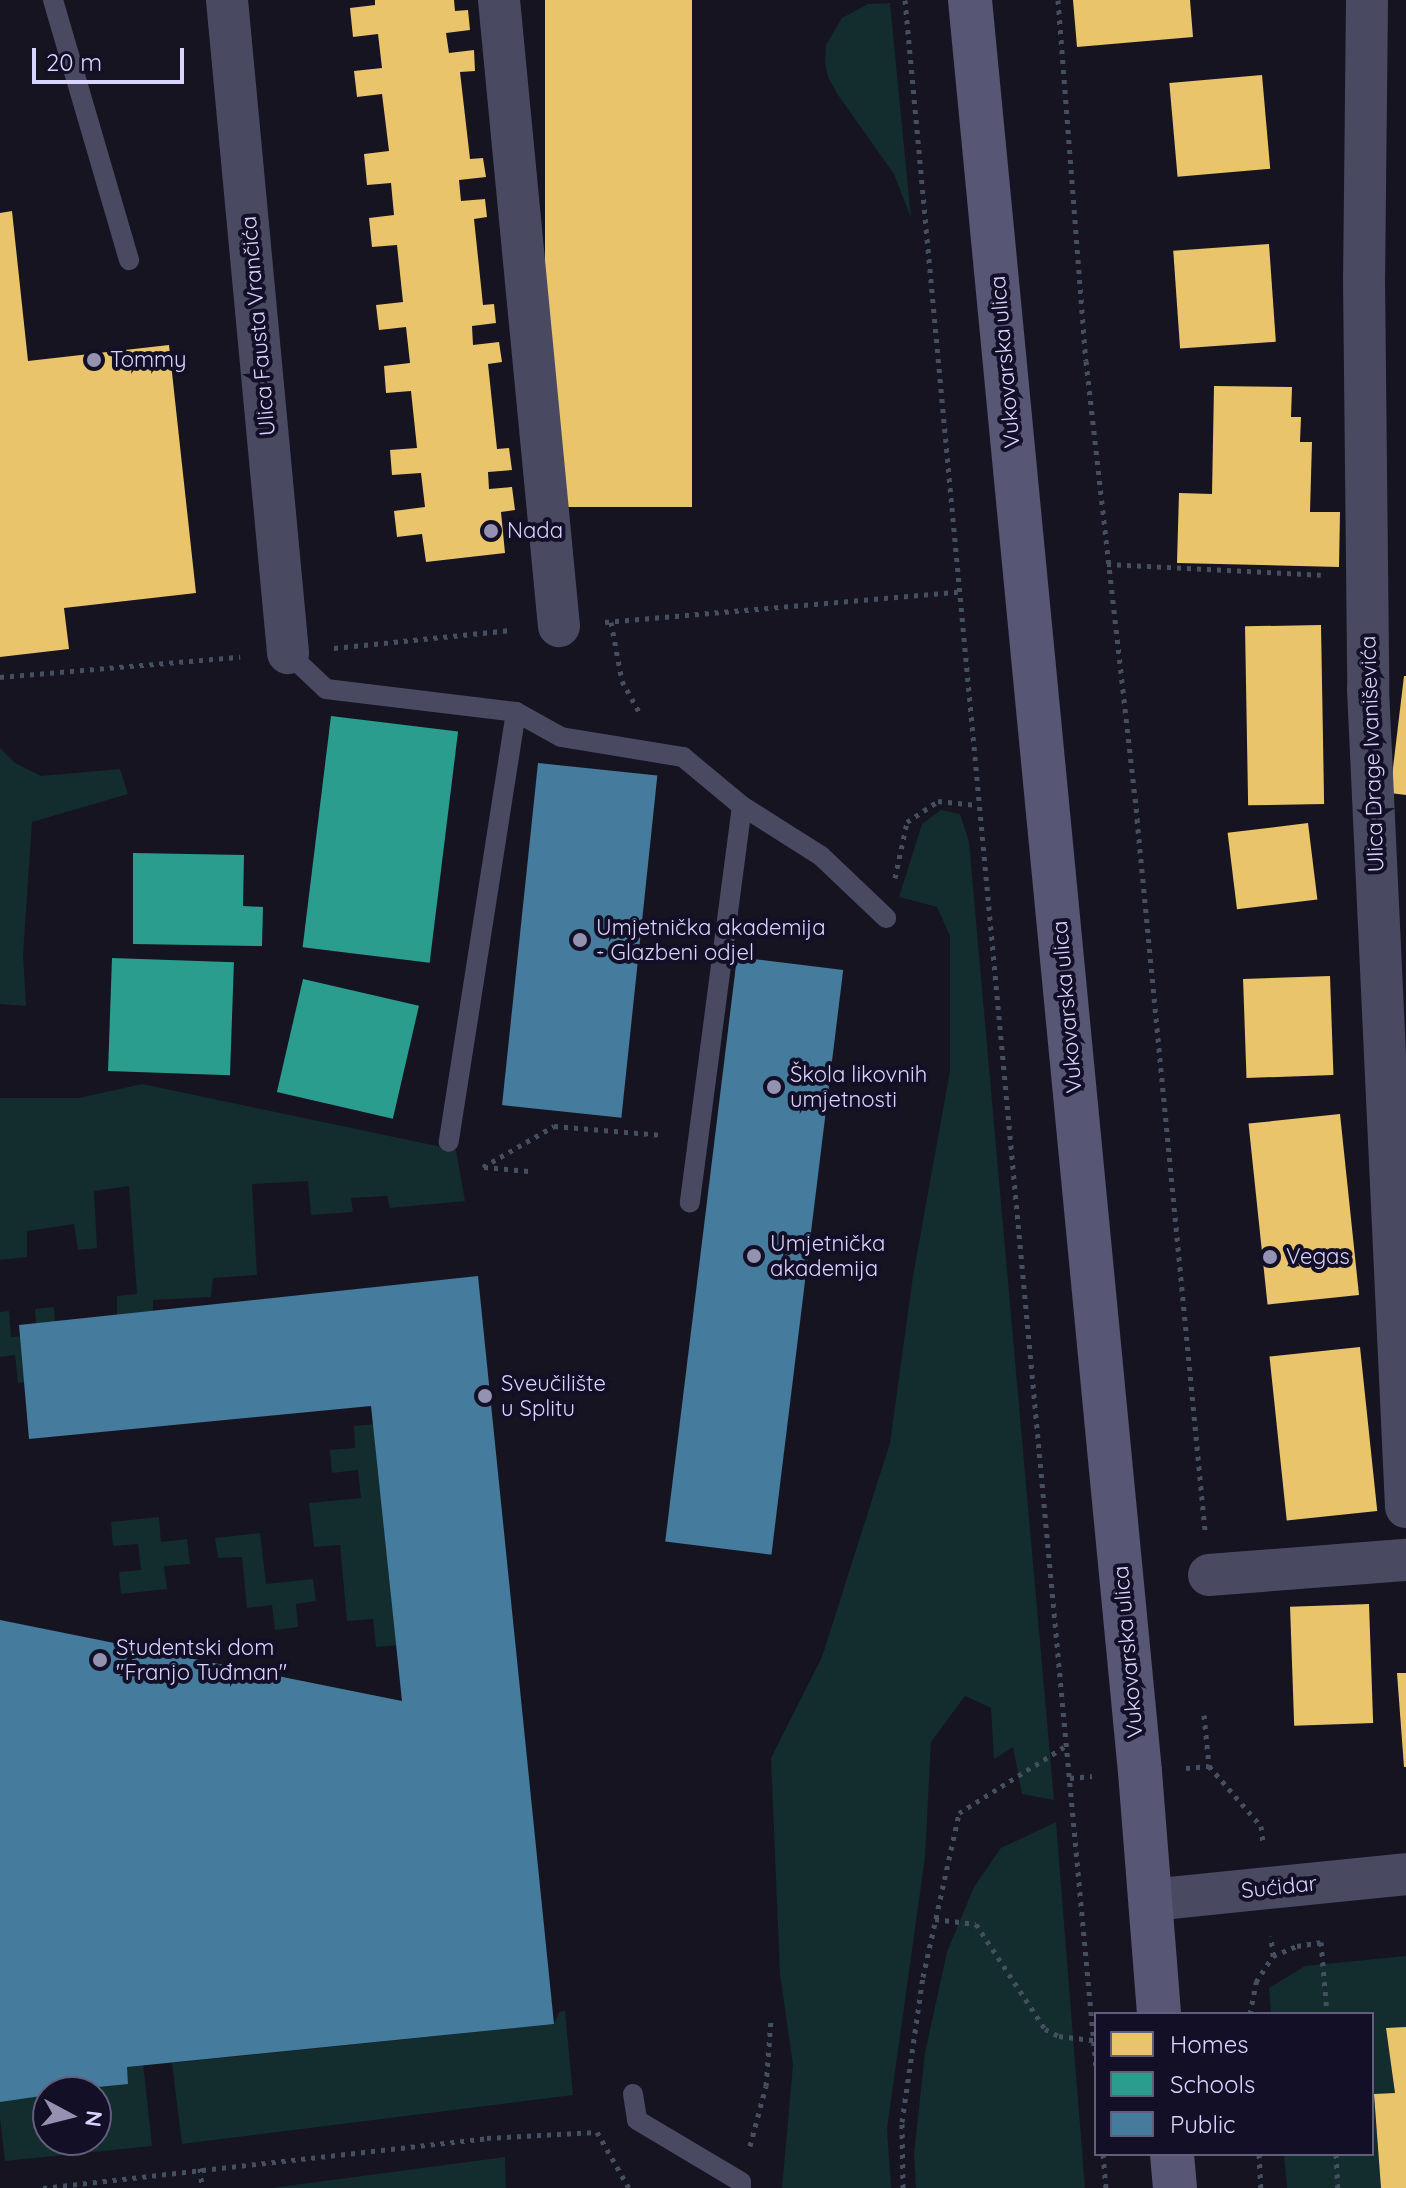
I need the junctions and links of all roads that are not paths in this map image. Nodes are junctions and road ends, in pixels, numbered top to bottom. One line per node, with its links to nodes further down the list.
1 (53, 0): 6 (lane)
2 (227, 0): 8 (street, Ulica Fausta Vrančića)
3 (499, 0): 7 (street)
4 (970, 0): 18 (street, Vukovarska ulica)
5 (1367, 0): 14 (street, Ulica Drage Ivaniševića)
6 (129, 260)
7 (559, 626)
8 (288, 653): 9 (lane)
9 (516, 712): 10 (lane); 12 (lane)
10 (742, 806): 11 (lane); 13 (lane)
11 (886, 918)
12 (449, 1142)
13 (690, 1203)
14 (1406, 1507)
15 (1406, 1560): 16 (street)
16 (1209, 1575)
17 (1406, 1874): 18 (street, Sućidar)
18 (1151, 1900): 19 (street, Vukovarska ulica)
19 (1159, 2012)
20 (633, 2094): 22 (lane)
21 (1172, 2156): 23 (street)
22 (741, 2185)
23 (1175, 2188)

